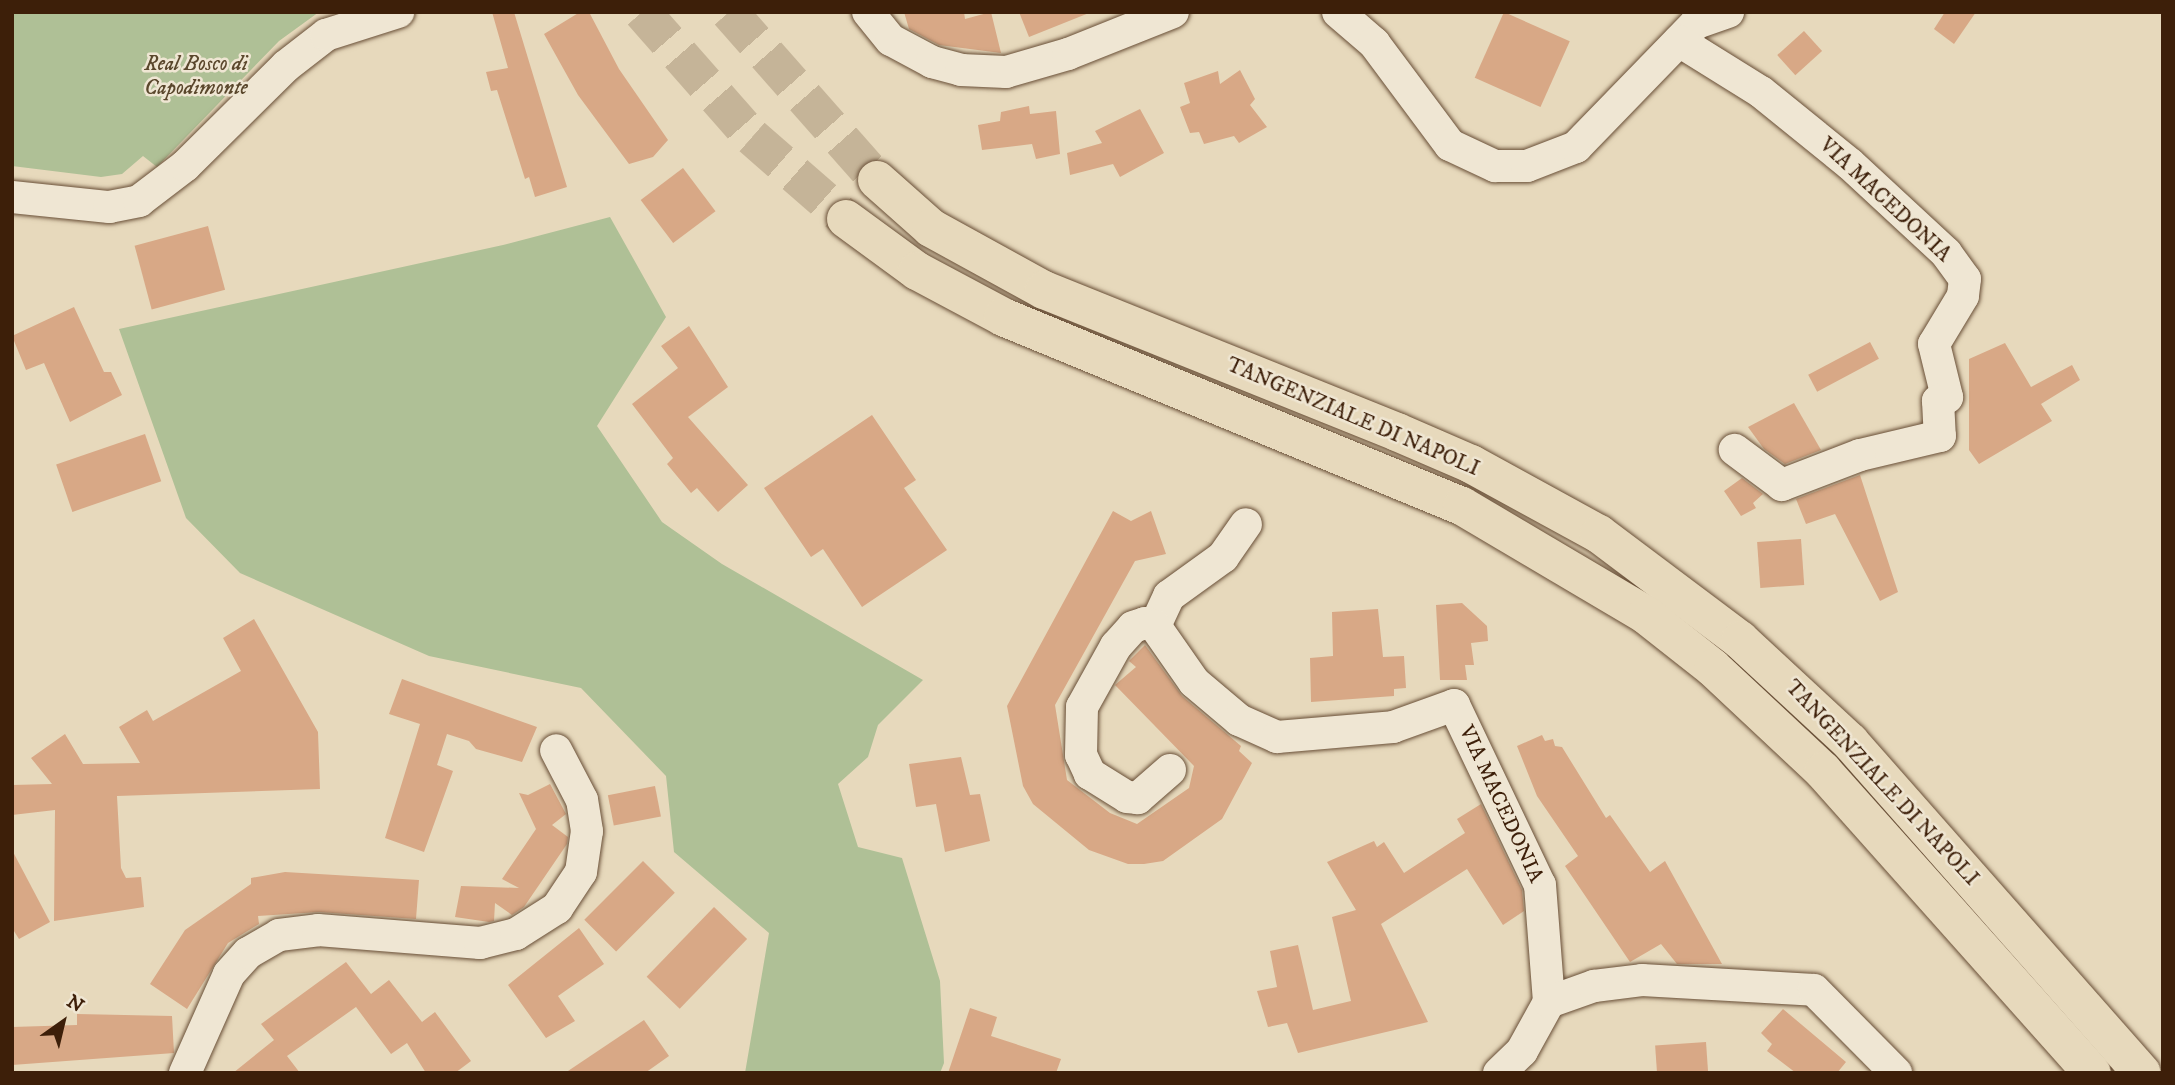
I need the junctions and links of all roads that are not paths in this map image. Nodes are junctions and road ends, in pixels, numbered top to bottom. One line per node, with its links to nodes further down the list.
1 (398, 12): 8 (street)
2 (868, 12): 3 (street)
3 (1173, 12)
4 (1338, 12): 6 (street)
5 (1728, 12): 6 (street)
6 (1679, 40): 10 (street, VIA MACEDONIA)
7 (877, 180): 20 (highway, TANGENZIALE DI NAPOLI)
8 (12, 197)
9 (846, 219): 19 (highway, TANGENZIALE DI NAPOLI)
10 (1735, 450)
11 (1246, 524): 12 (street)
12 (1155, 626): 14 (street); 15 (street, VIA MACEDONIA)
13 (556, 750): 16 (street)
14 (1170, 770)
15 (1549, 1002): 17 (street, VIA MACEDONIA); 18 (street)
16 (185, 1073)
17 (1499, 1073)
18 (1896, 1073)
19 (2092, 1073)
20 (2142, 1073)

